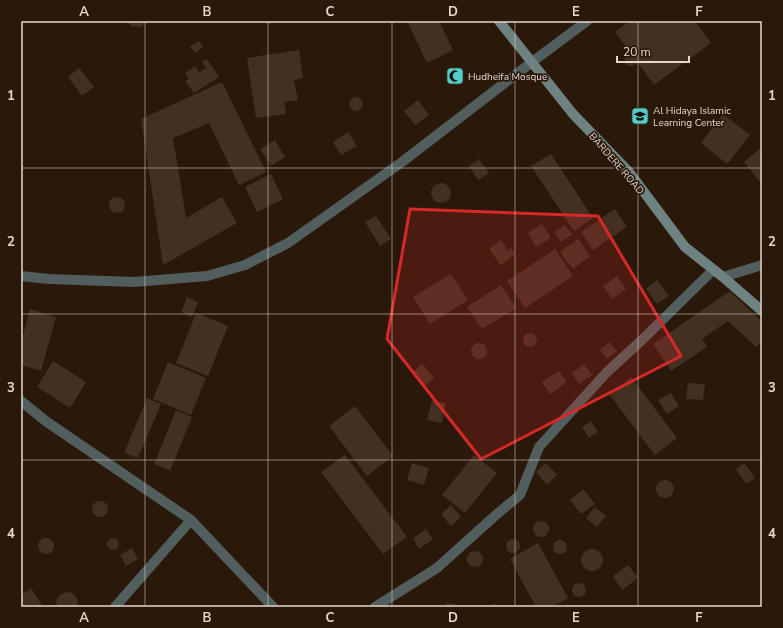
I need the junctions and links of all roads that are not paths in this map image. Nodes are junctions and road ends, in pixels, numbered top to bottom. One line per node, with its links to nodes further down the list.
1 (499, 21): 3 (street, BARDERE ROAD)
2 (587, 21): 3 (street)
3 (532, 62): 5 (street, BARDERE ROAD); 6 (street)
4 (762, 265): 7 (street)
5 (713, 270): 7 (street, BARDERE ROAD); 13 (street)
6 (21, 276)
7 (723, 277): 8 (street, BARDERE ROAD)
8 (762, 311)
9 (21, 401): 10 (street)
10 (191, 520): 11 (street); 12 (street)
11 (115, 607)
12 (273, 607)
13 (375, 607)

